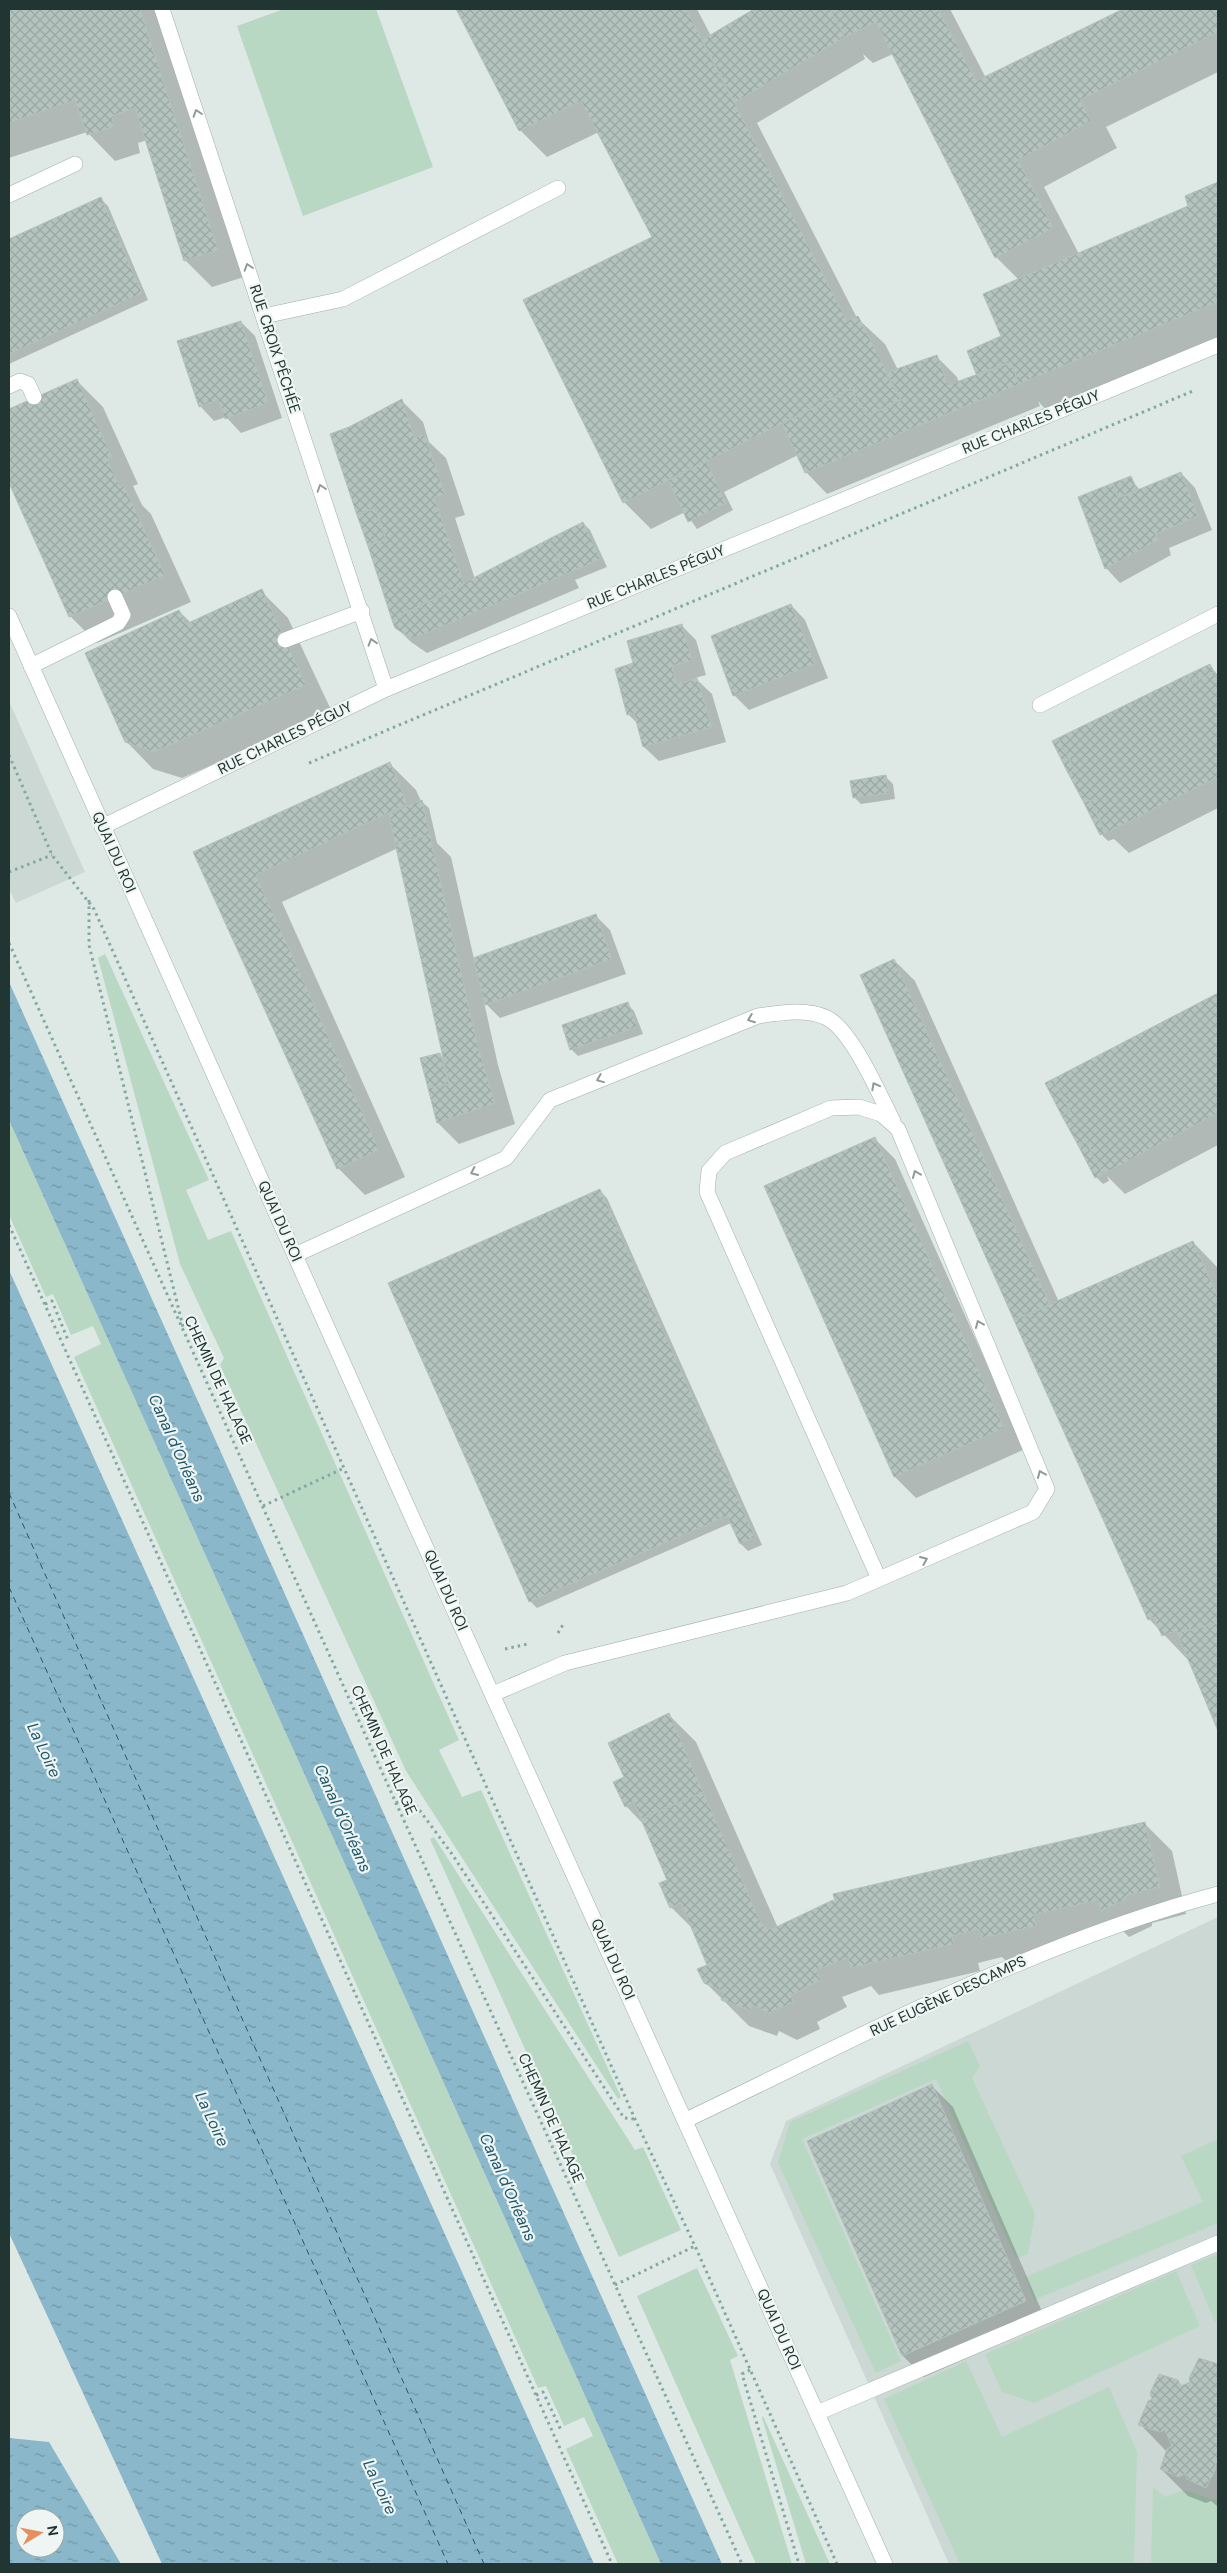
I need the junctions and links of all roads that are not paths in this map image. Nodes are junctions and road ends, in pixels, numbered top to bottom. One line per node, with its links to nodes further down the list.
1 (162, 9): 5 (street, RUE CROIX PÊCHÉE, one-way to 1)
2 (75, 164): 4 (street)
3 (558, 188): 5 (street)
4 (9, 195)
5 (264, 316): 10 (street, RUE CROIX PÊCHÉE, one-way to 5)
6 (1218, 345): 15 (street, RUE CHARLES PÉGUY)
7 (9, 386): 8 (street)
8 (34, 397)
9 (115, 597): 14 (street)
10 (362, 611): 13 (street); 15 (street, RUE CROIX PÊCHÉE, one-way to 10)
11 (1218, 614): 16 (street)
12 (9, 616): 14 (street, QUAI DU ROI)
13 (285, 640)
14 (31, 666): 17 (street, QUAI DU ROI)
15 (386, 689): 17 (street, RUE CHARLES PÉGUY)
16 (1040, 705)
17 (102, 827): 19 (street, QUAI DU ROI)
18 (898, 1129): 19 (street, one-way to 19); 20 (street, one-way to 18); 20 (street)
19 (295, 1255): 21 (street, QUAI DU ROI)
20 (879, 1579): 21 (street)
21 (493, 1694): 23 (street, QUAI DU ROI)
22 (1218, 1894): 23 (street, RUE EUGÈNE DESCAMPS)
23 (686, 2120): 25 (street, QUAI DU ROI)
24 (1218, 2243): 25 (street)
25 (817, 2413): 26 (street, QUAI DU ROI)
26 (885, 2564)

